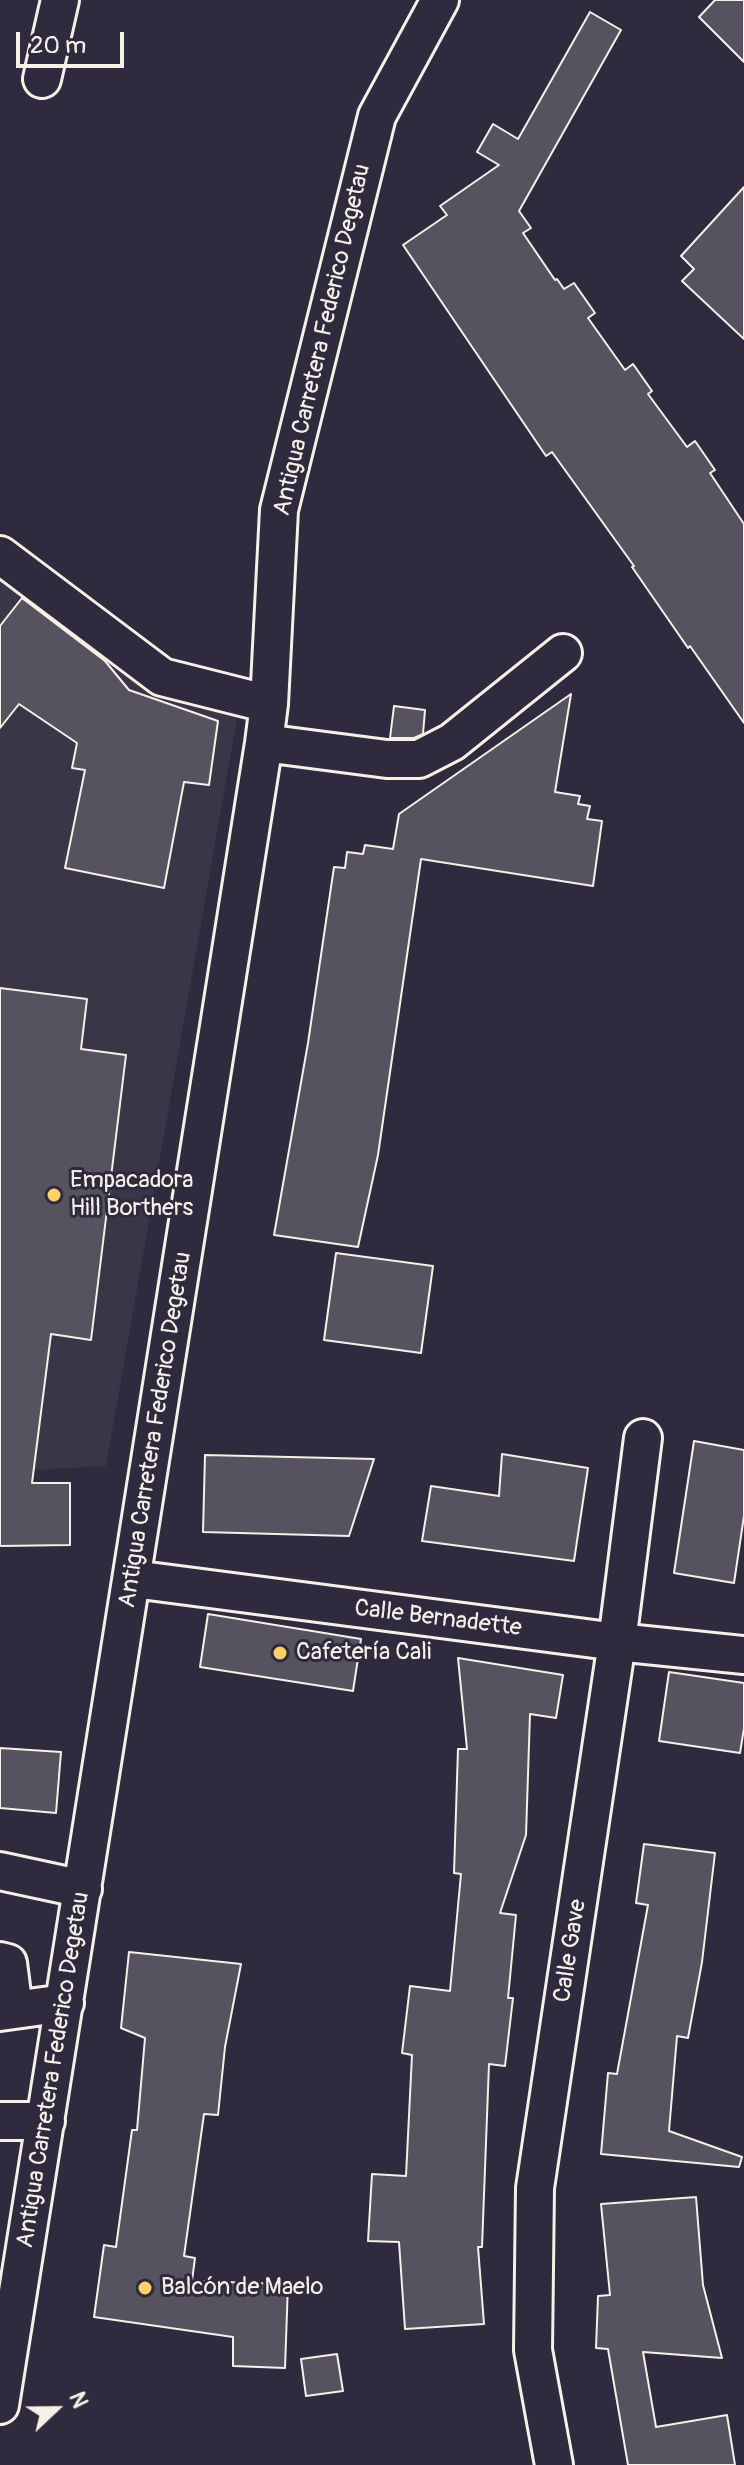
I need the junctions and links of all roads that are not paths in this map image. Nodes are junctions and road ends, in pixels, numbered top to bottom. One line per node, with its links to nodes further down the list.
1 (60, 0): 3 (street)
2 (440, 0): 6 (street, Antigua Carretera Federico Degetau)
3 (42, 79)
4 (0, 555): 6 (street)
5 (563, 653): 7 (street)
6 (269, 704): 7 (street, Antigua Carretera Federico Degetau)
7 (264, 743): 9 (street, Antigua Carretera Federico Degetau)
8 (643, 1438): 10 (street, Calle Gave)
9 (133, 1579): 10 (street, Calle Bernadette); 13 (street, Antigua Carretera Federico Degetau)
10 (617, 1642): 11 (street, Calle Bernadette); 20 (street, Calle Gave)
11 (744, 1655)
12 (0, 1871): 13 (street)
13 (83, 1889): 15 (street, Antigua Carretera Federico Degetau)
14 (0, 1961): 16 (street)
15 (65, 2003): 16 (street); 18 (street, Antigua Carretera Federico Degetau)
16 (7, 2011)
17 (0, 2121): 18 (street)
18 (46, 2121): 19 (street, Antigua Carretera Federico Degetau)
19 (0, 2405)
20 (554, 2465)

